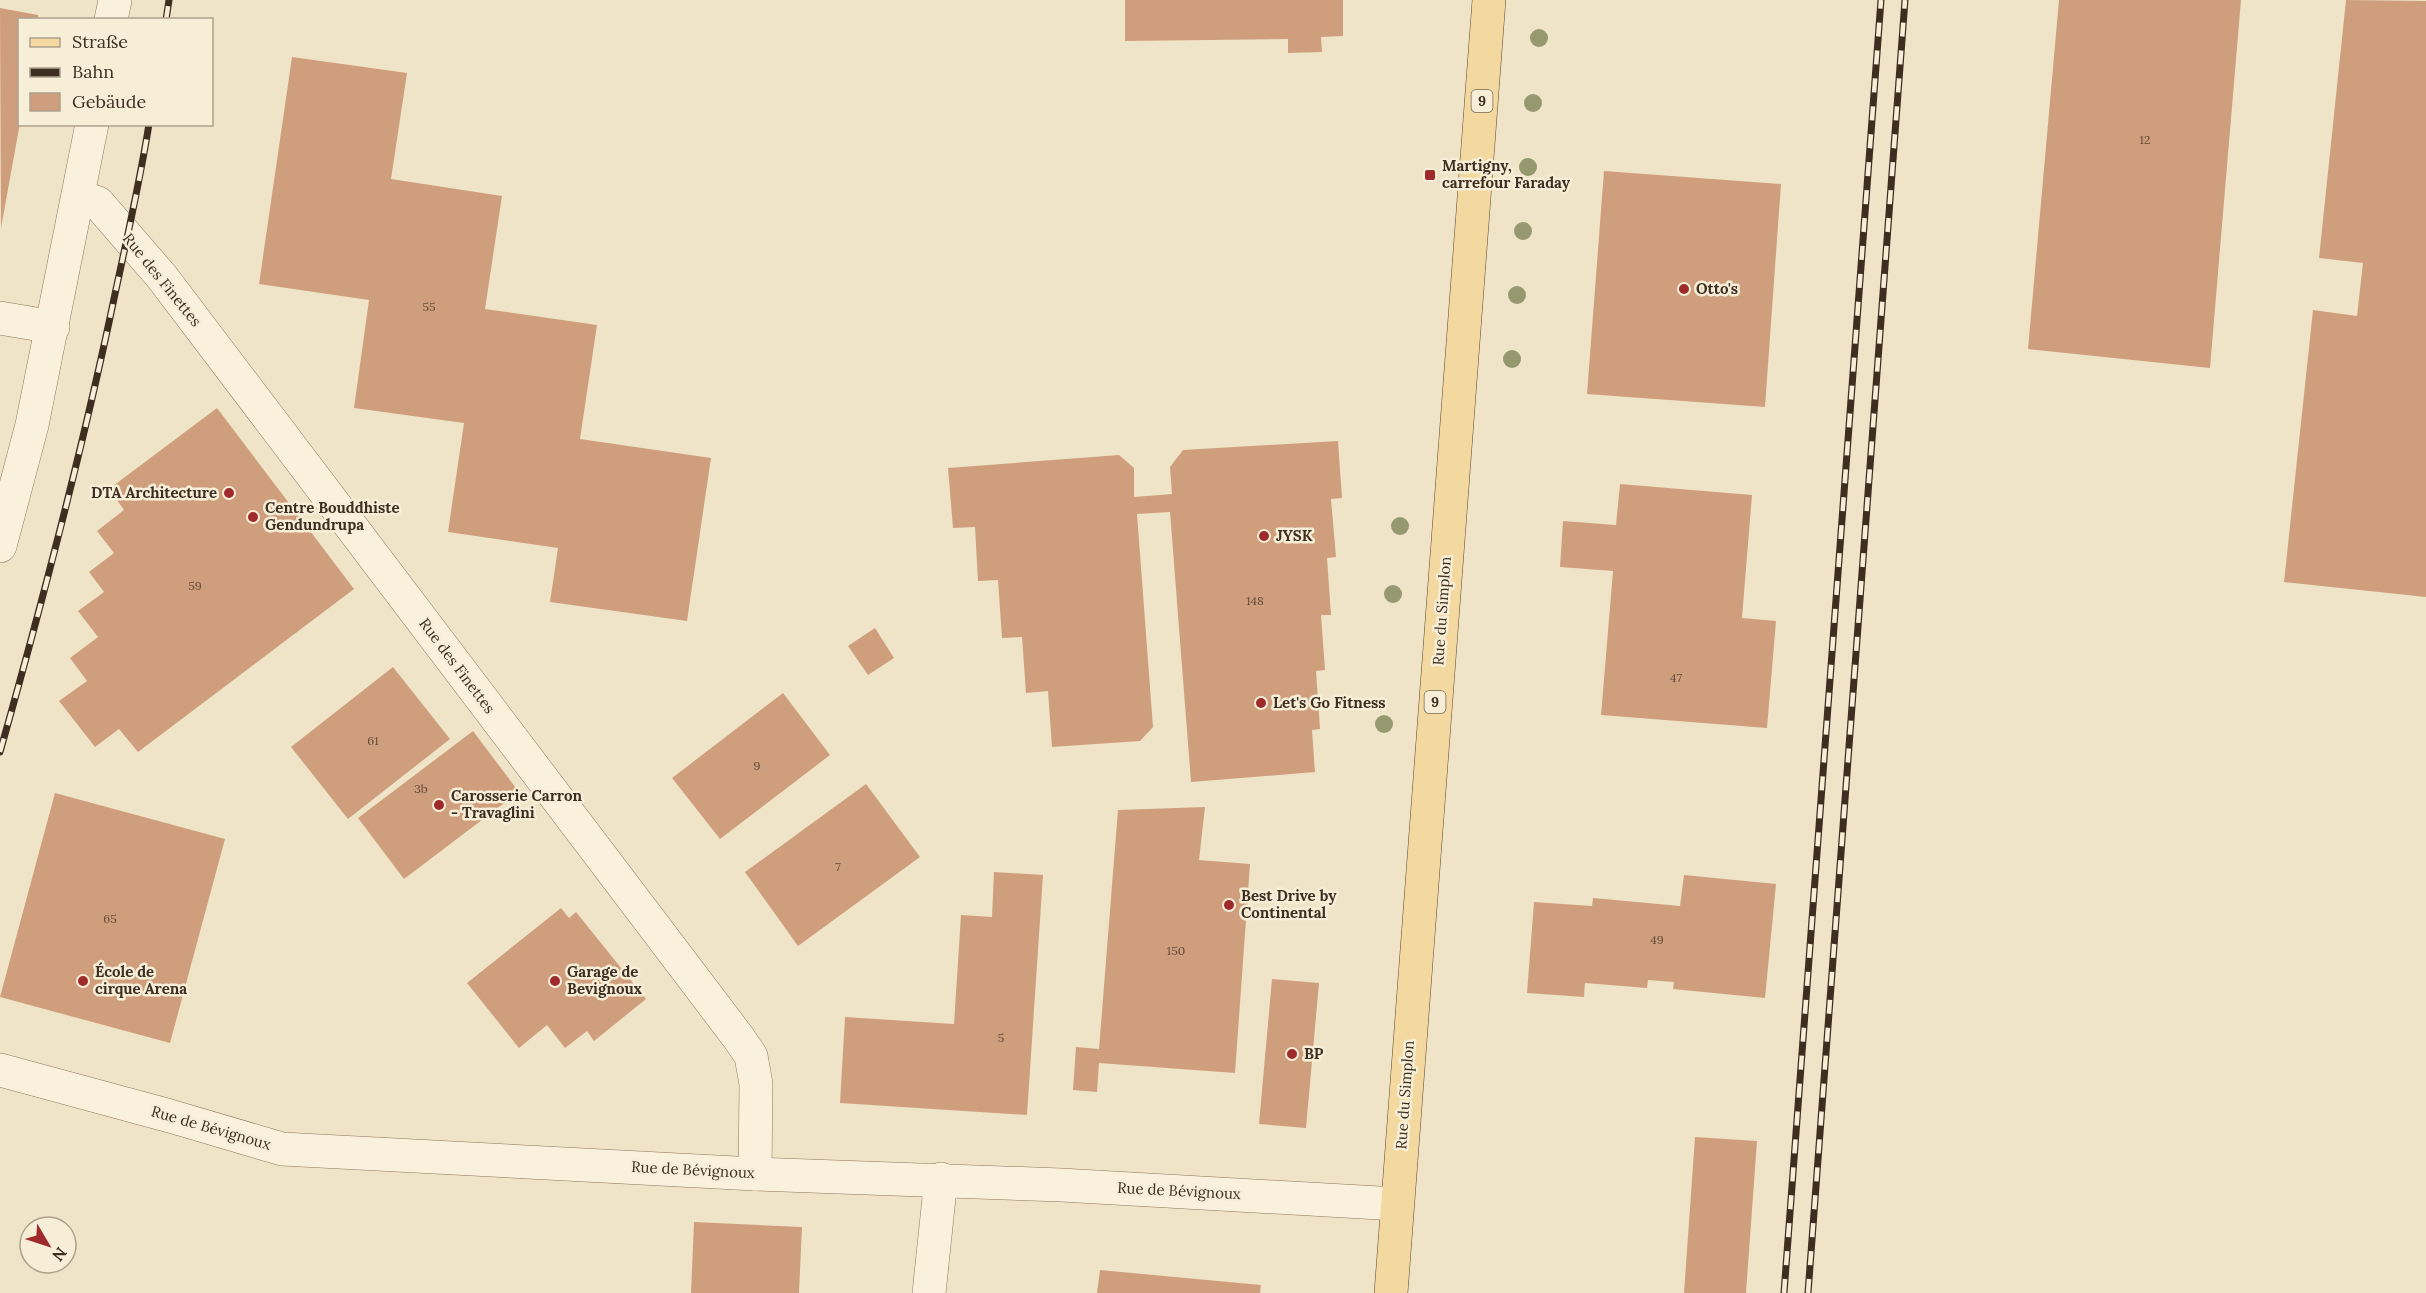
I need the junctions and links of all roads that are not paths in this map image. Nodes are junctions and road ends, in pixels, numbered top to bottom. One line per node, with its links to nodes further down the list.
1 (115, 0): 3 (street)
2 (1489, 0): 12 (main road, Rue du Simplon / 9)
3 (111, 18)
4 (92, 126): 5 (street)
5 (79, 196): 7 (street); 10 (street, Rue des Finettes)
6 (0, 318): 7 (street)
7 (52, 327): 8 (street)
8 (0, 546)
9 (0, 1070): 10 (street, Rue de Bévignoux)
10 (755, 1174): 11 (street, Rue de Bévignoux)
11 (942, 1179): 12 (street, Rue de Bévignoux); 13 (street)
12 (1397, 1204): 14 (main road, Rue du Simplon / 9)
13 (929, 1293)
14 (1391, 1293)

